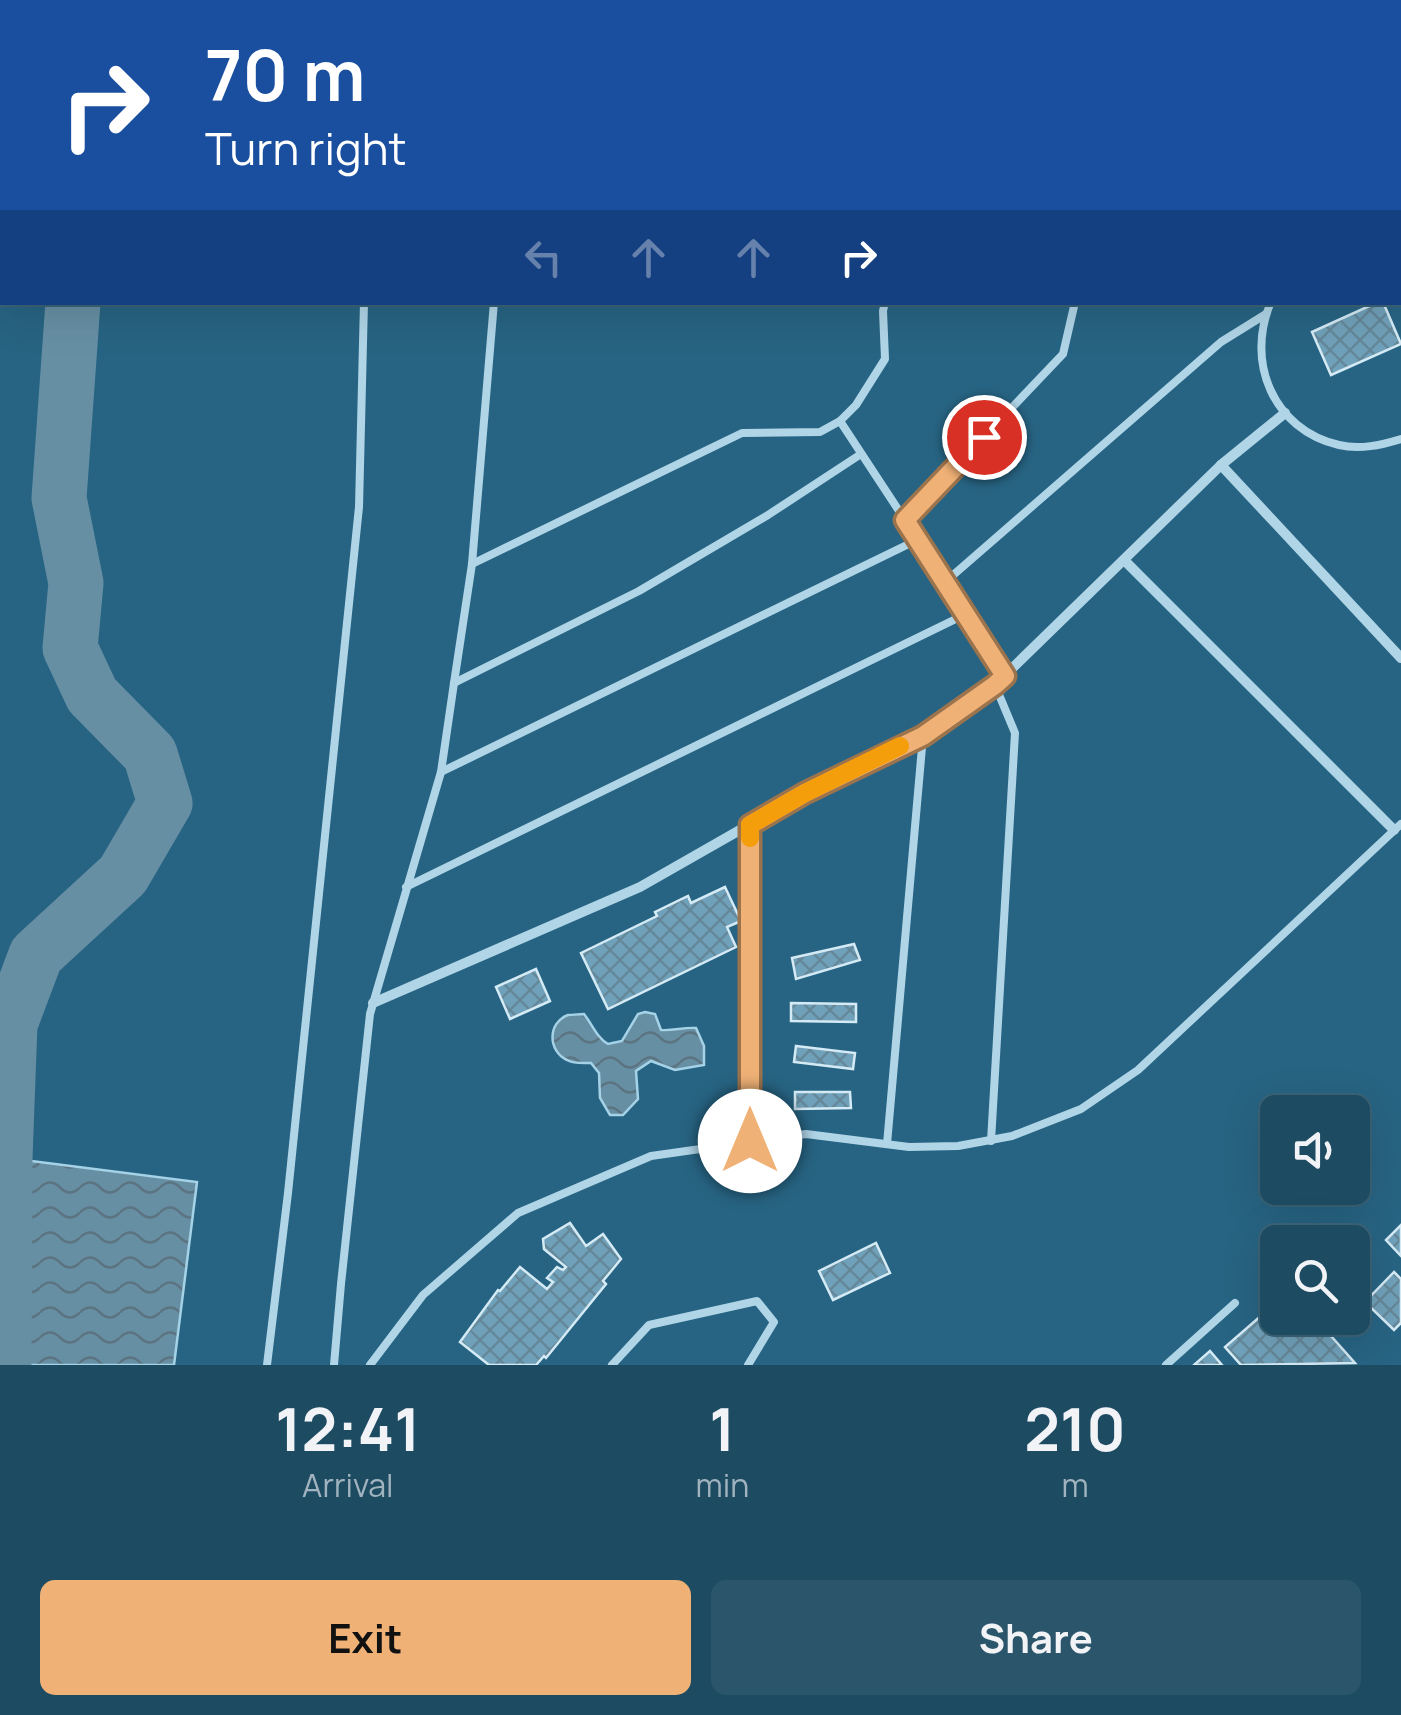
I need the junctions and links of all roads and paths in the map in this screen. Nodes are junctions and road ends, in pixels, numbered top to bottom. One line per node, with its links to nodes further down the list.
1 (364, 305): 32 (lane)
2 (494, 305): 15 (lane)
3 (884, 305): 8 (lane)
4 (1074, 305): 12 (lane)
5 (1270, 305): 6 (lane)
6 (1266, 314): 7 (lane); 16 (lane)
7 (1285, 413): 9 (lane); 11 (street)
8 (840, 421): 10 (lane); 15 (lane)
9 (1401, 439)
10 (861, 454): 12 (lane); 20 (lane)
11 (1221, 465): 14 (street); 18 (street)
12 (905, 520): 13 (lane)
13 (917, 540): 16 (lane); 23 (lane)
14 (1124, 560): 19 (street); 25 (street)
15 (472, 564): 20 (lane)
16 (944, 583): 17 (lane)
17 (964, 614): 19 (lane); 26 (lane)
18 (1401, 658)
19 (1005, 676): 21 (street)
20 (454, 683): 23 (lane)
21 (995, 685): 22 (street); 29 (lane)
22 (923, 736): 24 (street); 30 (lane)
23 (441, 772): 26 (lane)
24 (750, 825): 27 (street); 28 (street)
25 (1398, 827): 29 (lane)
26 (406, 886): 27 (lane)
27 (374, 1002): 33 (lane)
28 (750, 1141): 30 (lane); 34 (lane)
29 (991, 1141): 30 (lane)
30 (888, 1144)
31 (1236, 1303): 37 (lane)
32 (268, 1365)
33 (334, 1365)
34 (370, 1365)
35 (612, 1365): 36 (lane)
36 (748, 1365)
37 (1166, 1365)

